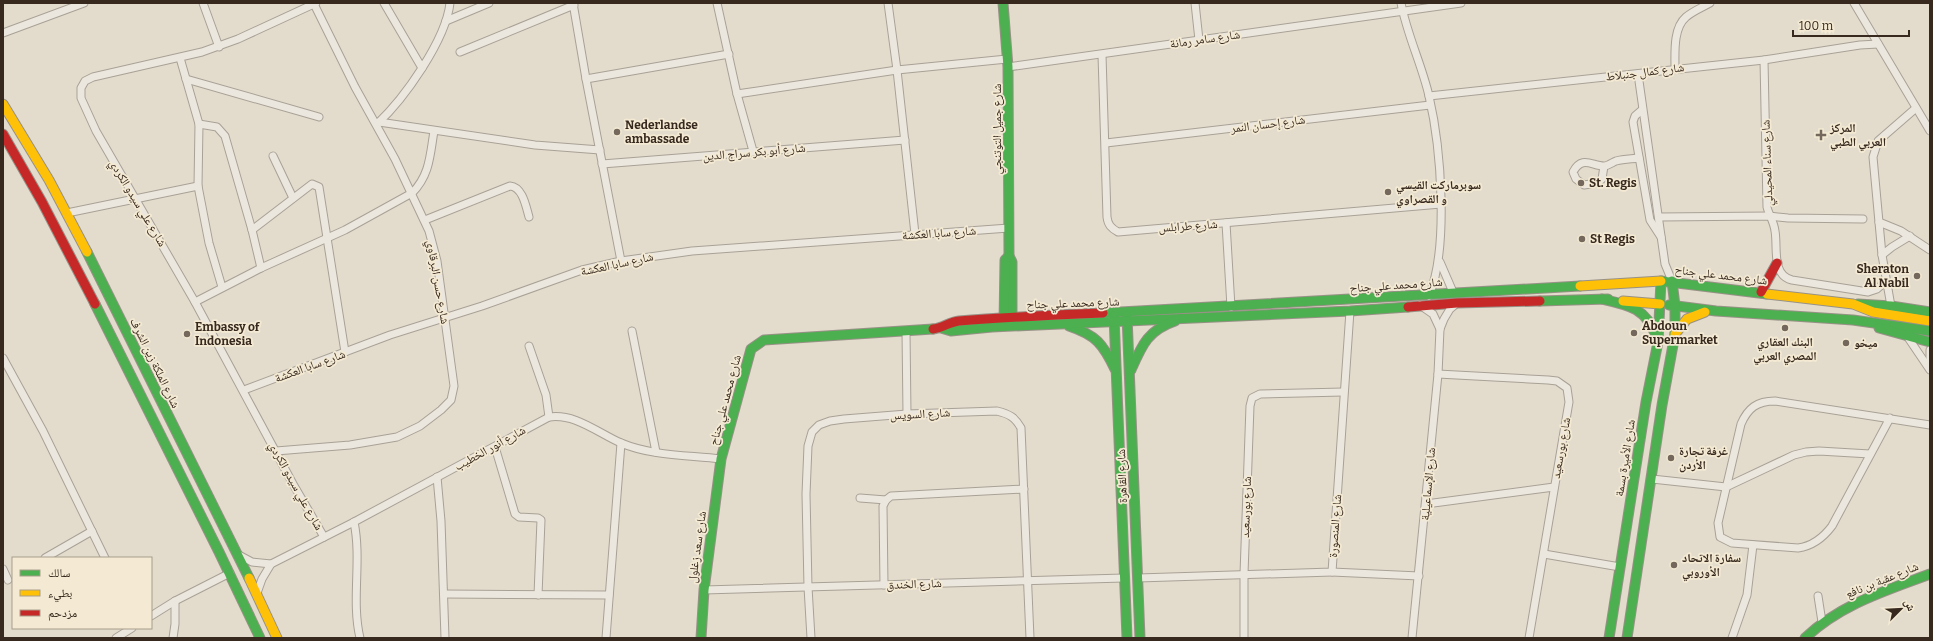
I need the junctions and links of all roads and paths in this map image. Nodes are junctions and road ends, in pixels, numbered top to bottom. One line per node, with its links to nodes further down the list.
1 (84, 3): 17 (street)
2 (203, 3): 22 (street)
3 (315, 3): 22 (street, شارع علي سيدو الكردي); 43 (street, شارع حسن البرقاوي)
4 (384, 3): 29 (street)
5 (450, 3): 16 (street)
6 (489, 3): 16 (street)
7 (717, 3): 24 (street)
8 (888, 3): 31 (street)
9 (1003, 3): 28 (main road, شارع جميل التوتنجي)
10 (1195, 3): 19 (street)
11 (1461, 3): 15 (street, شارع سامر رمانة)
12 (1710, 3): 30 (street)
13 (1854, 3): 18 (street)
14 (574, 4): 23 (street); 34 (street)
15 (1402, 6): 19 (street, شارع سامر رمانة); 36 (street)
16 (446, 21): 29 (street)
17 (3, 33)
18 (1872, 34): 20 (street); 21 (street)
19 (1199, 40): 25 (street, شارع سامر رمانة)
20 (1878, 44): 21 (street, شارع كمال جنبلاط); 39 (street)
21 (1860, 45): 27 (street, شارع كمال جنبلاط)
22 (219, 46): 26 (street, شارع علي سيدو الكردي)
23 (460, 52)
24 (729, 54): 34 (street); 35 (street)
25 (1102, 55): 28 (street, شارع سامر رمانة); 48 (street, شارع طرابلس)
26 (180, 58): 33 (street); 58 (street, شارع علي سيدو الكردي)
27 (1764, 60): 30 (street, شارع كمال جنبلاط); 61 (street, شارع سناء المحيدلي)
28 (1008, 63): 31 (street, شارع سامر رمانة); 68 (main road, شارع جميل التوتنجي)
29 (422, 68): 43 (street)
30 (1674, 68): 32 (street, شارع كمال جنبلاط)
31 (897, 70): 35 (street, شارع سامر رمانة); 47 (street)
32 (1638, 74): 36 (street, شارع كمال جنبلاط); 40 (street)
33 (186, 79): 41 (street); 42 (street)
34 (586, 79): 49 (street)
35 (737, 94): 50 (street)
36 (1429, 96): 38 (street)
37 (3, 104): 60 (main road, شارع الملكة زين الشرف)
38 (1430, 105): 48 (street, شارع إحسان النمر); 59 (street)
39 (1916, 108): 45 (street); 66 (street)
40 (1642, 110): 52 (street); 63 (street)
41 (319, 117)
42 (199, 124): 55 (street); 69 (street)
43 (378, 124): 44 (street); 56 (street, شارع حسن البرقاوي)
44 (434, 131): 49 (street); 56 (street)
45 (1930, 131)
46 (3, 134): 157 (main road)
47 (905, 140): 50 (street, شارع أبو بكر سراج الدين); 70 (street)
48 (1106, 144): 67 (street, شارع طرابلس)
49 (600, 150): 53 (street)
50 (753, 151): 53 (street, شارع أبو بكر سراج الدين)
51 (273, 156): 57 (street)
52 (1639, 158): 54 (street); 73 (street)
53 (602, 164): 77 (street)
54 (1604, 166)
55 (198, 186): 58 (street); 84 (street)
56 (412, 193): 65 (street, شارع حسن البرقاوي); 72 (street)
57 (293, 198): 69 (street); 72 (street)
58 (136, 199): 60 (street); 89 (street, شارع علي سيدو الكردي)
59 (1441, 204): 67 (street, شارع طرابلس); 76 (street)
60 (67, 213): 149 (main road, شارع الملكة زين الشرف)
61 (1769, 216): 63 (street); 64 (street); 78 (street, شارع سناء المحيدلي)
62 (530, 217): 65 (street)
63 (1659, 217): 73 (street)
64 (1863, 219)
65 (425, 220): 100 (street, شارع حسن البرقاوي)
66 (1879, 222): 71 (street); 75 (street)
67 (1226, 223): 96 (street)
68 (1009, 228): 70 (street, شارع سابا العكشة); 106 (main road, شارع جميل التوتنجي)
69 (252, 230): 80 (street)
70 (915, 234): 77 (street, شارع سابا العكشة)
71 (1910, 236): 74 (street); 75 (street)
72 (328, 238): 80 (street); 118 (street)
73 (1662, 239): 79 (street)
74 (1930, 250)
75 (1882, 255): 83 (street)
76 (1439, 260): 85 (street); 87 (street)
77 (621, 261): 100 (street, شارع سابا العكشة)
78 (1777, 263): 83 (street); 86 (main road)
79 (1665, 264): 81 (street); 82 (street)
80 (261, 268): 84 (street)
81 (1661, 281): 82 (main road, شارع محمد علي جناح); 85 (main road, شارع محمد علي جناح); 91 (main road, شارع الأميرة بسمة)
82 (1672, 281): 86 (main road, شارع محمد علي جناح); 94 (main road)
83 (1886, 281): 95 (street)
84 (222, 287): 89 (street)
85 (1453, 292): 87 (main road, شارع محمد علي جناح)
86 (1762, 292): 92 (main road, شارع محمد علي جناح)
87 (1429, 296): 96 (main road, شارع محمد علي جناح)
88 (1602, 299): 90 (main road, شارع محمد علي جناح); 91 (main road, شارع محمد علي جناح); 114 (main road)
89 (195, 302): 125 (street, شارع علي سيدو الكردي)
90 (1457, 303): 93 (main road, شارع محمد علي جناح); 108 (street, شارع الإسماعيلية)
91 (1660, 304): 94 (main road, شارع محمد علي جناح); 114 (main road, شارع الأميرة بسمة)
92 (1853, 304): 95 (main road, شارع محمد علي جناح); 105 (main road, شارع محمد علي جناح)
93 (1420, 305): 97 (main road, شارع محمد علي جناح); 108 (street)
94 (1675, 306): 98 (main road, شارع محمد علي جناح); 113 (main road)
95 (1892, 306): 99 (main road, شارع محمد علي جناح)
96 (1231, 307): 101 (main road, شارع محمد علي جناح)
97 (1350, 311): 102 (main road, شارع محمد علي جناح); 126 (street, شارع المنصورة)
98 (1716, 311): 104 (main road, شارع محمد علي جناح); 113 (main road)
99 (1930, 312)
100 (445, 317): 118 (street, شارع سابا العكشة); 133 (street, شارع حسن البرقاوي)
101 (1127, 317): 102 (main road, شارع محمد علي جناح); 103 (main road, شارع محمد علي جناح); 122 (main road, شارع القاهرة)
102 (1190, 317): 122 (main road)
103 (1114, 318): 106 (main road, شارع محمد علي جناح); 107 (main road, شارع محمد علي جناح); 123 (main road, شارع القاهرة)
104 (1853, 320): 111 (main road, شارع محمد علي جناح); 112 (main road, شارع محمد علي جناح)
105 (1930, 321)
106 (1008, 322): 107 (main road, شارع محمد علي جناح); 110 (main road, شارع محمد علي جناح)
107 (1064, 324): 123 (main road)
108 (1440, 329): 124 (street, شارع الإسماعيلية)
109 (632, 331): 134 (street)
110 (906, 331): 127 (street); 136 (main road, شارع محمد علي جناح)
111 (1930, 331)
112 (1907, 336): 115 (main road, شارع محمد علي جناح); 121 (street)
113 (1674, 338): 114 (street); 138 (main road)
114 (1658, 342): 154 (main road, شارع الأميرة بسمة)
115 (1930, 342)
116 (529, 346): 128 (street)
117 (1930, 350): 120 (street)
118 (345, 352): 125 (street, شارع سابا العكشة)
119 (3, 358): 146 (street)
120 (1930, 361)
121 (1930, 370)
122 (1130, 372): 162 (main road, شارع القاهرة)
123 (1117, 373): 161 (main road, شارع القاهرة)
124 (1438, 374): 139 (street, شارع بورسعيد); 144 (street, شارع الإسماعيلية)
125 (244, 390): 133 (street, شارع علي سيدو الكردي)
126 (1344, 392): 156 (street, شارع المنصورة); 158 (street, شارع بورسعيد)
127 (907, 414): 141 (street, شارع السويس); 166 (street, شارع السويس)
128 (550, 417): 131 (street); 132 (street, شارع أنور الخطيب)
129 (1890, 418): 130 (street); 135 (street); 140 (street)
130 (1930, 425)
131 (621, 443): 134 (street); 171 (street)
132 (495, 447): 137 (street, شارع أنور الخطيب); 170 (street)
133 (276, 451): 147 (street, شارع علي سيدو الكردي)
134 (656, 452): 136 (street)
135 (1870, 454): 140 (street); 148 (street)
136 (721, 459): 167 (main road, شارع سعد زغلول)
137 (437, 477): 145 (street, شارع أنور الخطيب); 169 (street)
138 (1652, 479): 140 (street); 193 (main road)
139 (1554, 487): 144 (street); 150 (street, شارع بورسعيد)
140 (1726, 487): 148 (street)
141 (1024, 489): 143 (street); 164 (street, شارع السويس)
142 (860, 498): 143 (street)
143 (886, 500): 165 (street)
144 (1426, 504): 160 (street, شارع الإسماعيلية)
145 (354, 522): 147 (street, شارع أنور الخطيب); 181 (street)
146 (92, 531): 151 (street); 152 (street)
147 (324, 537): 153 (street, شارع أنور الخطيب)
148 (1754, 545): 194 (street)
149 (237, 554): 153 (street); 168 (main road, شارع الملكة زين الشرف)
150 (1544, 554): 154 (street); 191 (street, شارع بورسعيد)
151 (47, 557)
152 (105, 557)
153 (271, 564): 168 (street)
154 (1620, 567): 192 (main road, شارع الأميرة بسمة)
155 (3, 569): 163 (street)
156 (1332, 572): 158 (street, شارع المنصورة); 160 (street)
157 (230, 573): 173 (street); 179 (main road)
158 (1244, 574): 162 (street, شارع المنصورة); 189 (street, شارع بورسعيد)
159 (1930, 574): 175 (main road, شارع عقبة بن نافع)
160 (1419, 576): 190 (street, شارع الإسماعيلية)
161 (1124, 578): 164 (street, شارع الخندق); 187 (main road, شارع القاهرة)
162 (1138, 578): 188 (main road, شارع القاهرة)
163 (8, 580)
164 (1027, 581): 165 (street, شارع الخندق); 186 (street, شارع السويس)
165 (884, 585): 166 (street, شارع الخندق)
166 (808, 587): 167 (street, شارع الخندق); 185 (street, شارع السويس)
167 (704, 590): 184 (main road, شارع سعد زغلول)
168 (257, 593): 180 (main road, شارع الملكة زين الشرف)
169 (444, 594): 170 (street); 182 (street)
170 (538, 595): 171 (street)
171 (609, 595): 183 (street)
172 (1818, 596): 175 (street)
173 (175, 601): 174 (street); 178 (street)
174 (152, 615)
175 (1822, 622): 195 (main road, شارع عقبة بن نافع)
176 (130, 629): 177 (street)
177 (116, 638)
178 (173, 638)
179 (260, 638)
180 (277, 638)
181 (360, 638)
182 (445, 638)
183 (606, 638)
184 (701, 638)
185 (811, 638)
186 (1030, 638)
187 (1127, 638)
188 (1140, 638)
189 (1244, 638)
190 (1412, 638)
191 (1529, 638)
192 (1609, 638)
193 (1627, 638)
194 (1732, 638)
195 (1805, 638)

